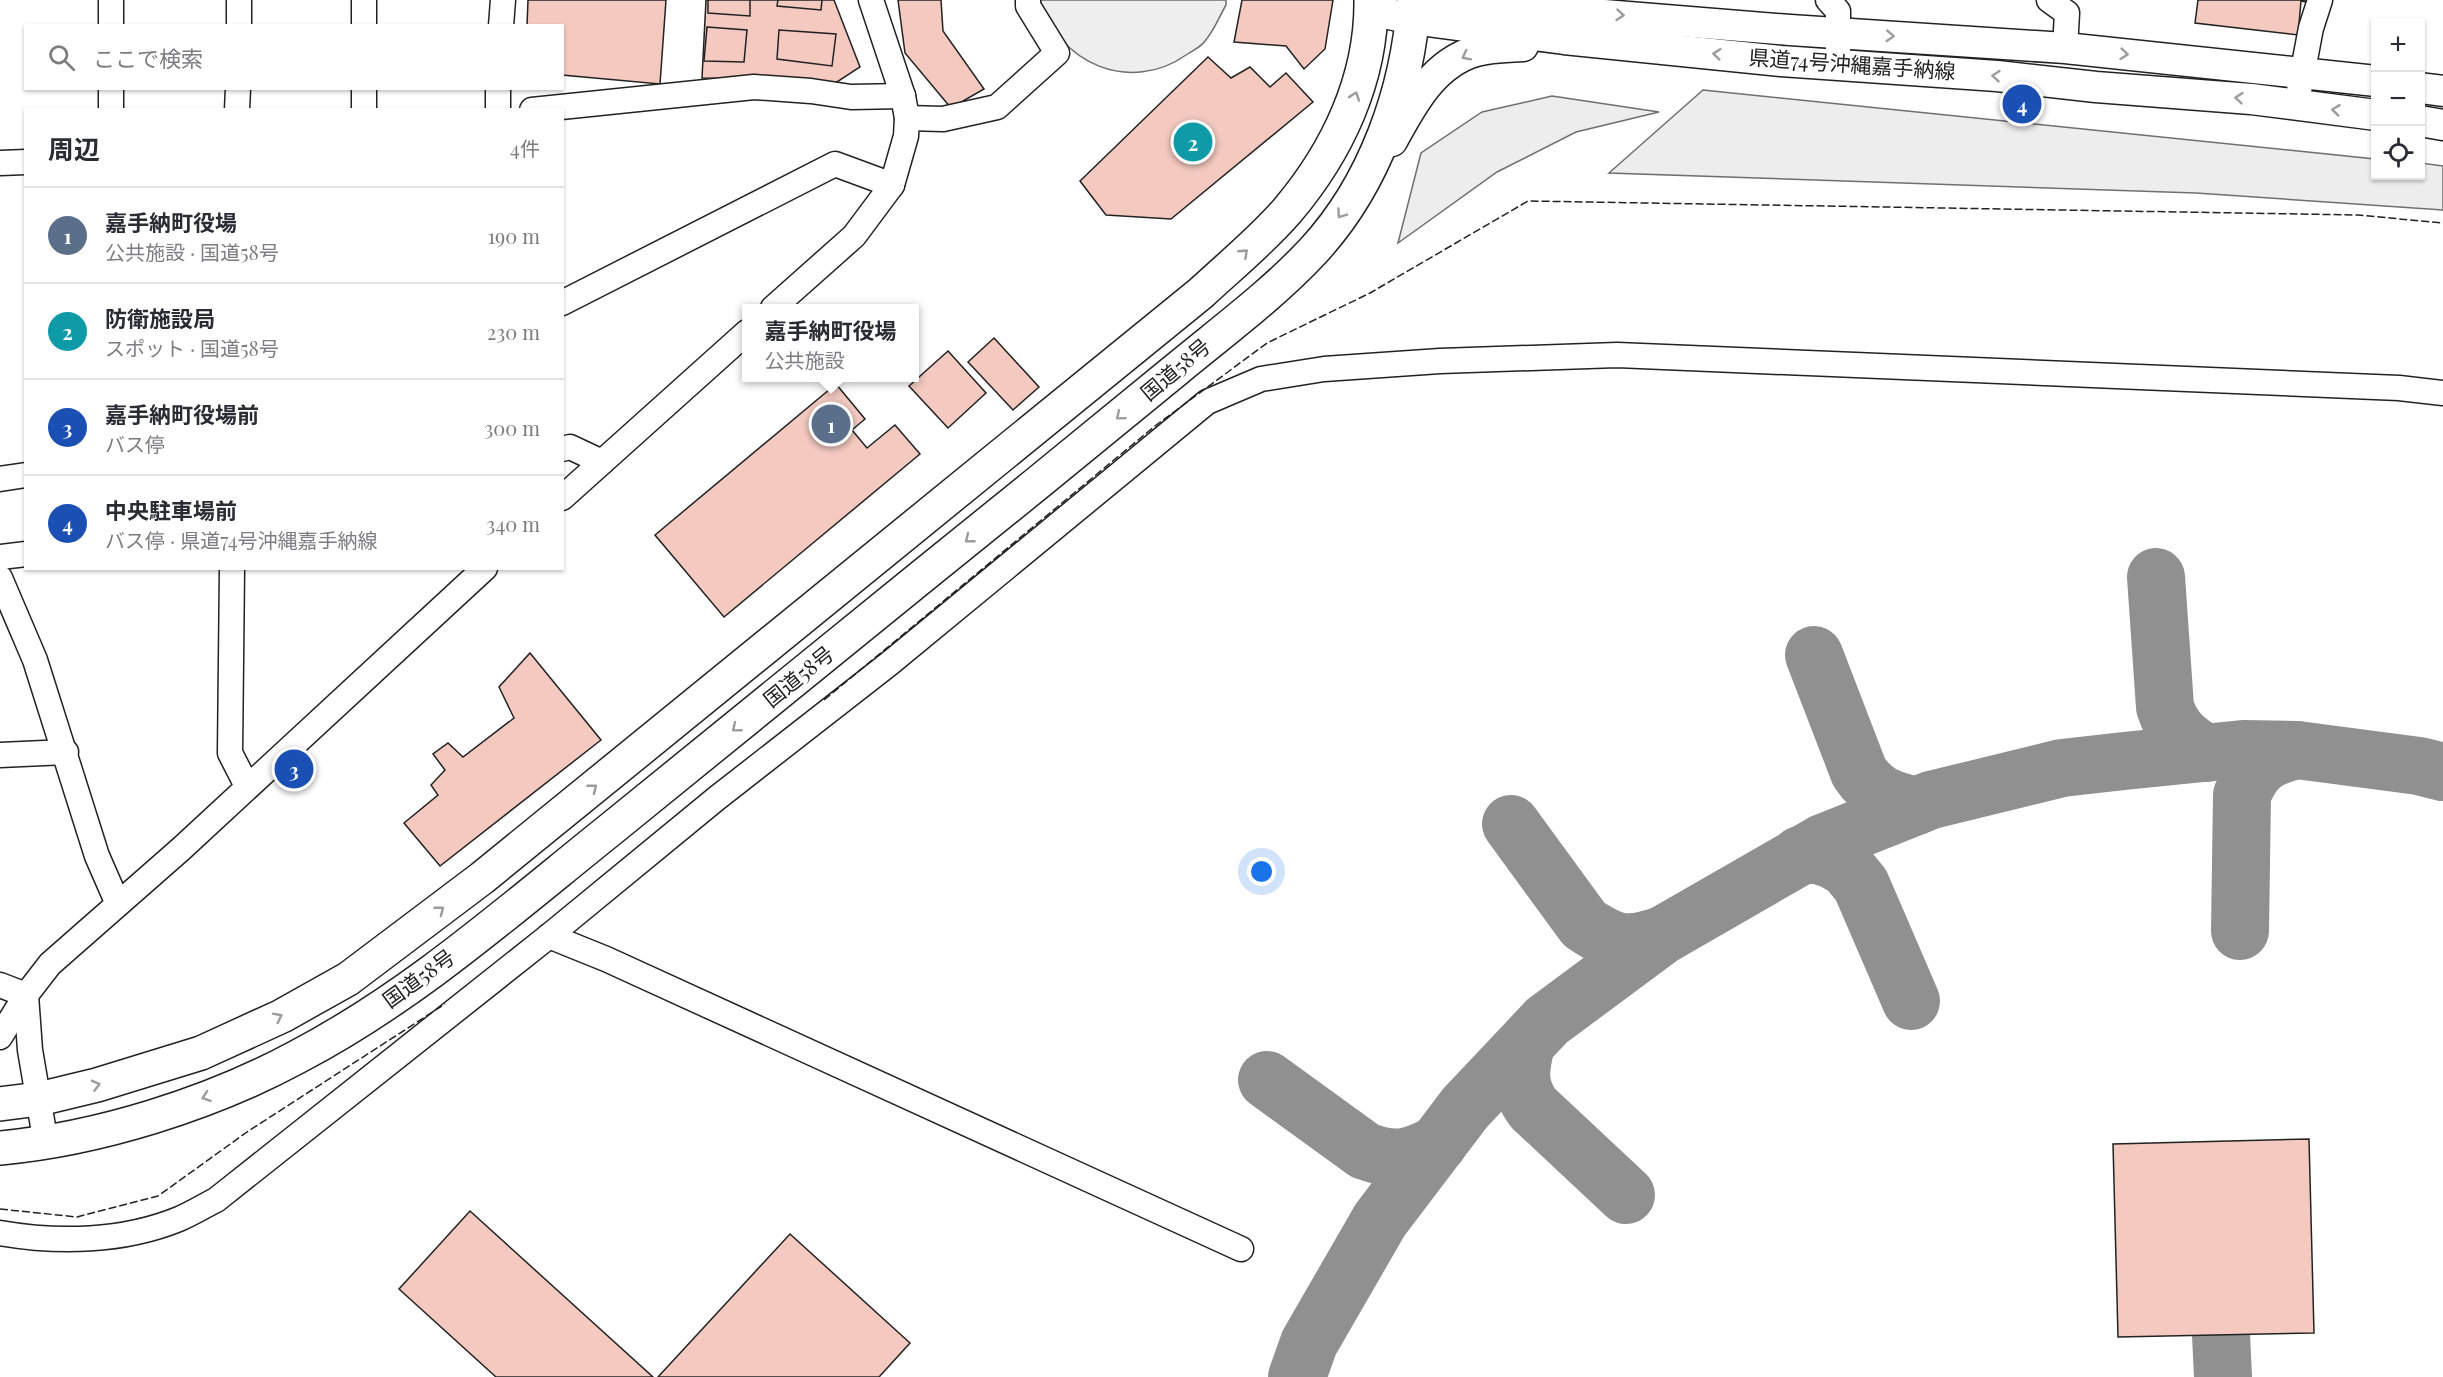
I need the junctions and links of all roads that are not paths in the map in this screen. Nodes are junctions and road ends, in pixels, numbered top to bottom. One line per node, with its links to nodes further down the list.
1 (111, 0): 13 (street)
2 (239, 0): 14 (street)
3 (364, 0): 15 (street)
4 (502, 0): 16 (street)
5 (871, 0): 28 (street)
6 (1028, 0): 28 (street)
7 (2049, 0): 17 (street)
8 (2320, 0): 19 (street)
9 (1371, 5): 10 (main road, 県道74号沖縄嘉手納線); 63 (highway, 国道58号, one-way to 9)
10 (1414, 5): 12 (main road, 県道74号沖縄嘉手納線); 39 (highway, 国道58号)
11 (1838, 11): 12 (main road, 県道74号沖縄嘉手納線, one-way to 11); 17 (main road, 県道74号沖縄嘉手納線, one-way to 17); 18 (street)
12 (1554, 16): 18 (main road, 県道74号沖縄嘉手納線, one-way to 12); 39 (main road, one-way to 39)
13 (111, 24)
14 (239, 24)
15 (364, 24)
16 (501, 24)
17 (2066, 48): 19 (main road, 県道74号沖縄嘉手納線, one-way to 19)
18 (1838, 66): 27 (main road, 県道74号沖縄嘉手納線, one-way to 18)
19 (2302, 72): 20 (main road, 県道74号沖縄嘉手納線); 27 (street)
20 (2371, 80)
21 (2425, 89): 26 (main road)
22 (111, 90): 29 (street)
23 (238, 90): 30 (street)
24 (364, 90): 31 (street)
25 (498, 90): 32 (street)
26 (2443, 91)
27 (2297, 105): 34 (main road, 県道74号沖縄嘉手納線, one-way to 27)
28 (905, 107): 33 (street); 40 (street)
29 (111, 108)
30 (237, 108)
31 (364, 108)
32 (498, 108)
33 (551, 108)
34 (2371, 114)
35 (2425, 122): 36 (main road)
36 (2443, 125)
37 (24, 162): 38 (street)
38 (0, 163)
39 (1371, 164): 65 (highway, 国道58号, one-way to 65)
40 (892, 185): 41 (street); 42 (street)
41 (564, 302)
42 (778, 304)
43 (742, 336): 46 (street)
44 (2443, 393): 59 (street)
45 (564, 448): 46 (street)
46 (602, 462): 49 (street)
47 (24, 475): 48 (street)
48 (0, 479)
49 (564, 496)
50 (24, 554): 51 (street)
51 (0, 557)
52 (232, 570): 57 (street)
53 (483, 570): 57 (street)
54 (0, 578): 55 (street)
55 (66, 752): 56 (street); 58 (street)
56 (0, 755)
57 (247, 786): 58 (street)
58 (118, 904): 61 (street)
59 (549, 936): 67 (street); 68 (street)
60 (0, 985): 61 (street)
61 (26, 995): 62 (street); 63 (street)
62 (0, 1037)
63 (39, 1099): 64 (highway, 国道58号); 65 (street)
64 (0, 1104)
65 (46, 1144): 66 (highway, 国道58号)
66 (0, 1148)
67 (0, 1233)
68 (1241, 1249)

